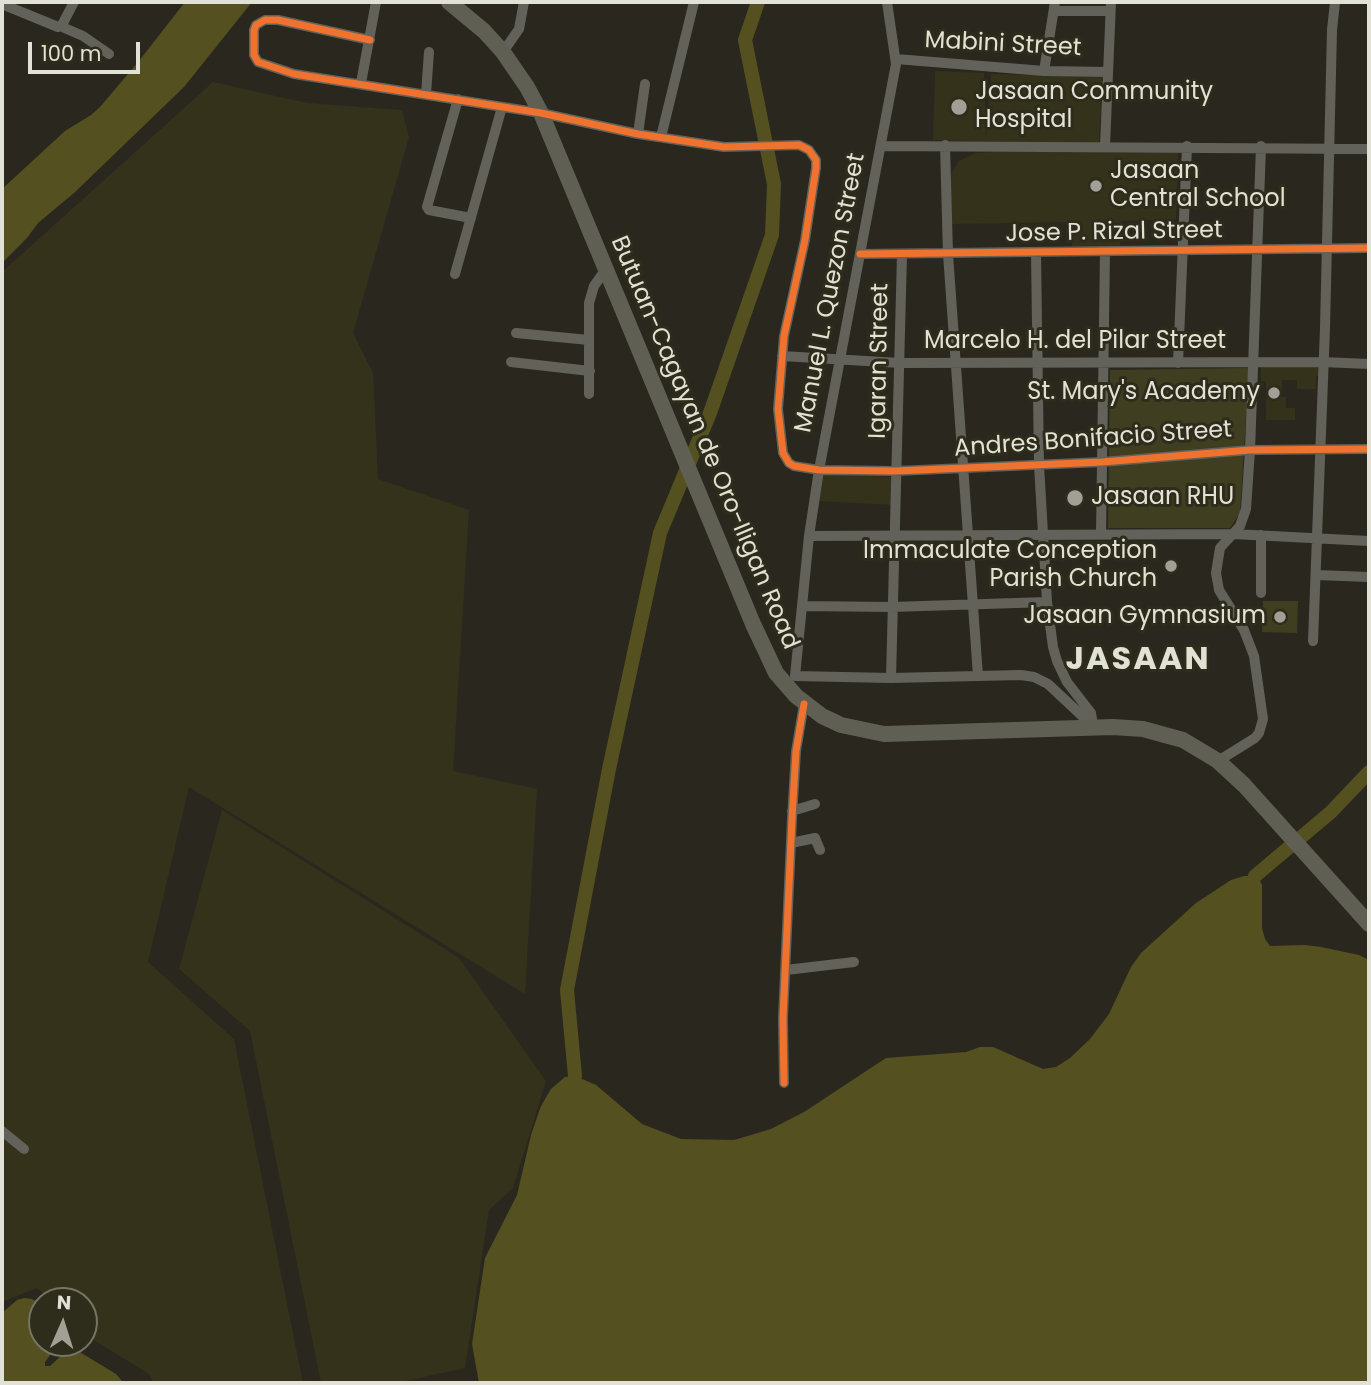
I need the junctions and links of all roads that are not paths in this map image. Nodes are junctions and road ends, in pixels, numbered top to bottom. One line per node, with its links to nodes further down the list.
1 (74, 2): 11 (street)
2 (376, 2): 12 (street)
3 (524, 2): 14 (street)
4 (694, 2): 26 (street)
5 (887, 2): 16 (street, Manuel L. Quezon Street)
6 (1335, 2): 32 (street)
7 (2, 4): 11 (street)
8 (455, 4): 14 (highway, Butuan-Cagayan de Oro-Iligan Road)
9 (1054, 6): 10 (street); 17 (street)
10 (1110, 6): 18 (street)
11 (60, 26): 15 (street)
12 (370, 40): 19 (street); 19 (street)
13 (429, 52): 21 (street)
14 (503, 52): 24 (highway, Butuan-Cagayan de Oro-Iligan Road)
15 (109, 54)
16 (896, 60): 17 (street, Mabini Street); 28 (street, Manuel L. Quezon Street)
17 (1044, 71): 18 (street, Mabini Street)
18 (1108, 72): 29 (street)
19 (361, 83): 21 (street)
20 (645, 84): 25 (street)
21 (426, 94): 22 (street)
22 (458, 99): 23 (street); 34 (street)
23 (502, 107): 24 (street); 34 (street)
24 (541, 113): 25 (street); 44 (highway, Butuan-Cagayan de Oro-Iligan Road)
25 (638, 134): 26 (street)
26 (661, 137): 48 (street, Andres Bonifacio Street)
27 (945, 145): 28 (street); 29 (street); 43 (street)
28 (881, 146): 41 (street, Manuel L. Quezon Street)
29 (1105, 146): 30 (street)
30 (1186, 146): 31 (street); 37 (street)
31 (1261, 146): 32 (street); 38 (street)
32 (1329, 148): 33 (street); 36 (street)
33 (1369, 149)
34 (471, 218): 45 (street)
35 (1369, 248): 36 (street, Jose P. Rizal Street)
36 (1327, 249): 38 (street, Jose P. Rizal Street); 52 (street)
37 (1181, 250): 38 (street, Jose P. Rizal Street); 39 (street, Jose P. Rizal Street); 56 (street)
38 (1258, 250): 51 (street)
39 (1105, 252): 40 (street, Jose P. Rizal Street); 57 (street)
40 (1036, 253): 43 (street, Jose P. Rizal Street); 55 (street)
41 (860, 254): 42 (street, Jose P. Rizal Street); 49 (street, Manuel L. Quezon Street)
42 (902, 254): 43 (street, Jose P. Rizal Street); 53 (street, Igaran Street)
43 (948, 254): 54 (street)
44 (606, 269): 47 (street); 88 (highway, Butuan-Cagayan de Oro-Iligan Road)
45 (455, 274)
46 (516, 333): 47 (street)
47 (589, 340): 59 (street)
48 (782, 356): 49 (street, Marcelo H. del Pilar Street); 67 (street, Andres Bonifacio Street)
49 (839, 361): 53 (street, Marcelo H. del Pilar Street); 67 (street, Manuel L. Quezon Street)
50 (511, 362): 59 (street)
51 (1254, 362): 52 (street, Marcelo H. del Pilar Street); 56 (street, Marcelo H. del Pilar Street); 63 (street)
52 (1323, 362): 58 (street, Marcelo H. del Pilar Street); 61 (street)
53 (900, 363): 54 (street, Marcelo H. del Pilar Street); 68 (street, Igaran Street)
54 (956, 363): 55 (street, Marcelo H. del Pilar Street); 66 (street)
55 (1037, 363): 57 (street, Marcelo H. del Pilar Street); 65 (street)
56 (1178, 363): 57 (street, Marcelo H. del Pilar Street)
57 (1104, 364): 64 (street)
58 (1369, 364)
59 (590, 371): 60 (street)
60 (589, 394)
61 (1321, 449): 62 (street, Andres Bonifacio Street); 63 (street, Andres Bonifacio Street); 76 (street)
62 (1369, 449)
63 (1250, 450): 64 (street, Andres Bonifacio Street); 72 (street)
64 (1102, 461): 65 (street, Andres Bonifacio Street); 71 (street)
65 (1039, 465): 66 (street, Andres Bonifacio Street); 69 (street)
66 (962, 468): 68 (street, Andres Bonifacio Street); 70 (street)
67 (819, 470): 68 (street, Andres Bonifacio Street); 74 (street, Manuel L. Quezon Street)
68 (896, 471): 75 (street, Igaran Street)
69 (1043, 533): 70 (street); 71 (street); 81 (street)
70 (967, 534): 75 (street); 82 (street)
71 (1101, 534): 72 (street)
72 (1233, 534): 73 (street); 93 (street)
73 (1261, 535): 76 (street); 80 (street)
74 (809, 536): 75 (street); 83 (street, Manuel L. Quezon Street)
75 (894, 536): 84 (street, Igaran Street)
76 (1316, 538): 77 (street); 78 (street)
77 (1369, 541)
78 (1316, 575): 79 (street); 85 (street)
79 (1369, 577)
80 (1261, 593)
81 (1046, 602): 82 (street); 91 (street)
82 (972, 604): 84 (street); 86 (street)
83 (803, 606): 84 (street); 88 (street, Manuel L. Quezon Street)
84 (892, 607): 87 (street, Igaran Street)
85 (1313, 641)
86 (978, 676): 87 (street); 90 (street)
87 (891, 678): 88 (street)
88 (790, 680): 89 (highway, Butuan-Cagayan de Oro-Iligan Road)
89 (804, 704): 92 (highway, Butuan-Cagayan de Oro-Iligan Road); 95 (street)
90 (1075, 708): 91 (street); 92 (street)
91 (1093, 726): 92 (highway, Butuan-Cagayan de Oro-Iligan Road); 93 (highway, Butuan-Cagayan de Oro-Iligan Road)
92 (1066, 727)
93 (1218, 761): 98 (highway, Butuan-Cagayan de Oro-Iligan Road)
94 (816, 804): 95 (street)
95 (792, 811): 96 (street)
96 (791, 843): 97 (street); 100 (street)
97 (820, 850)
98 (1369, 924)
99 (854, 962): 100 (street)
100 (786, 970): 101 (street)
101 (784, 1083)
102 (2, 1131): 103 (street)
103 (24, 1149)

